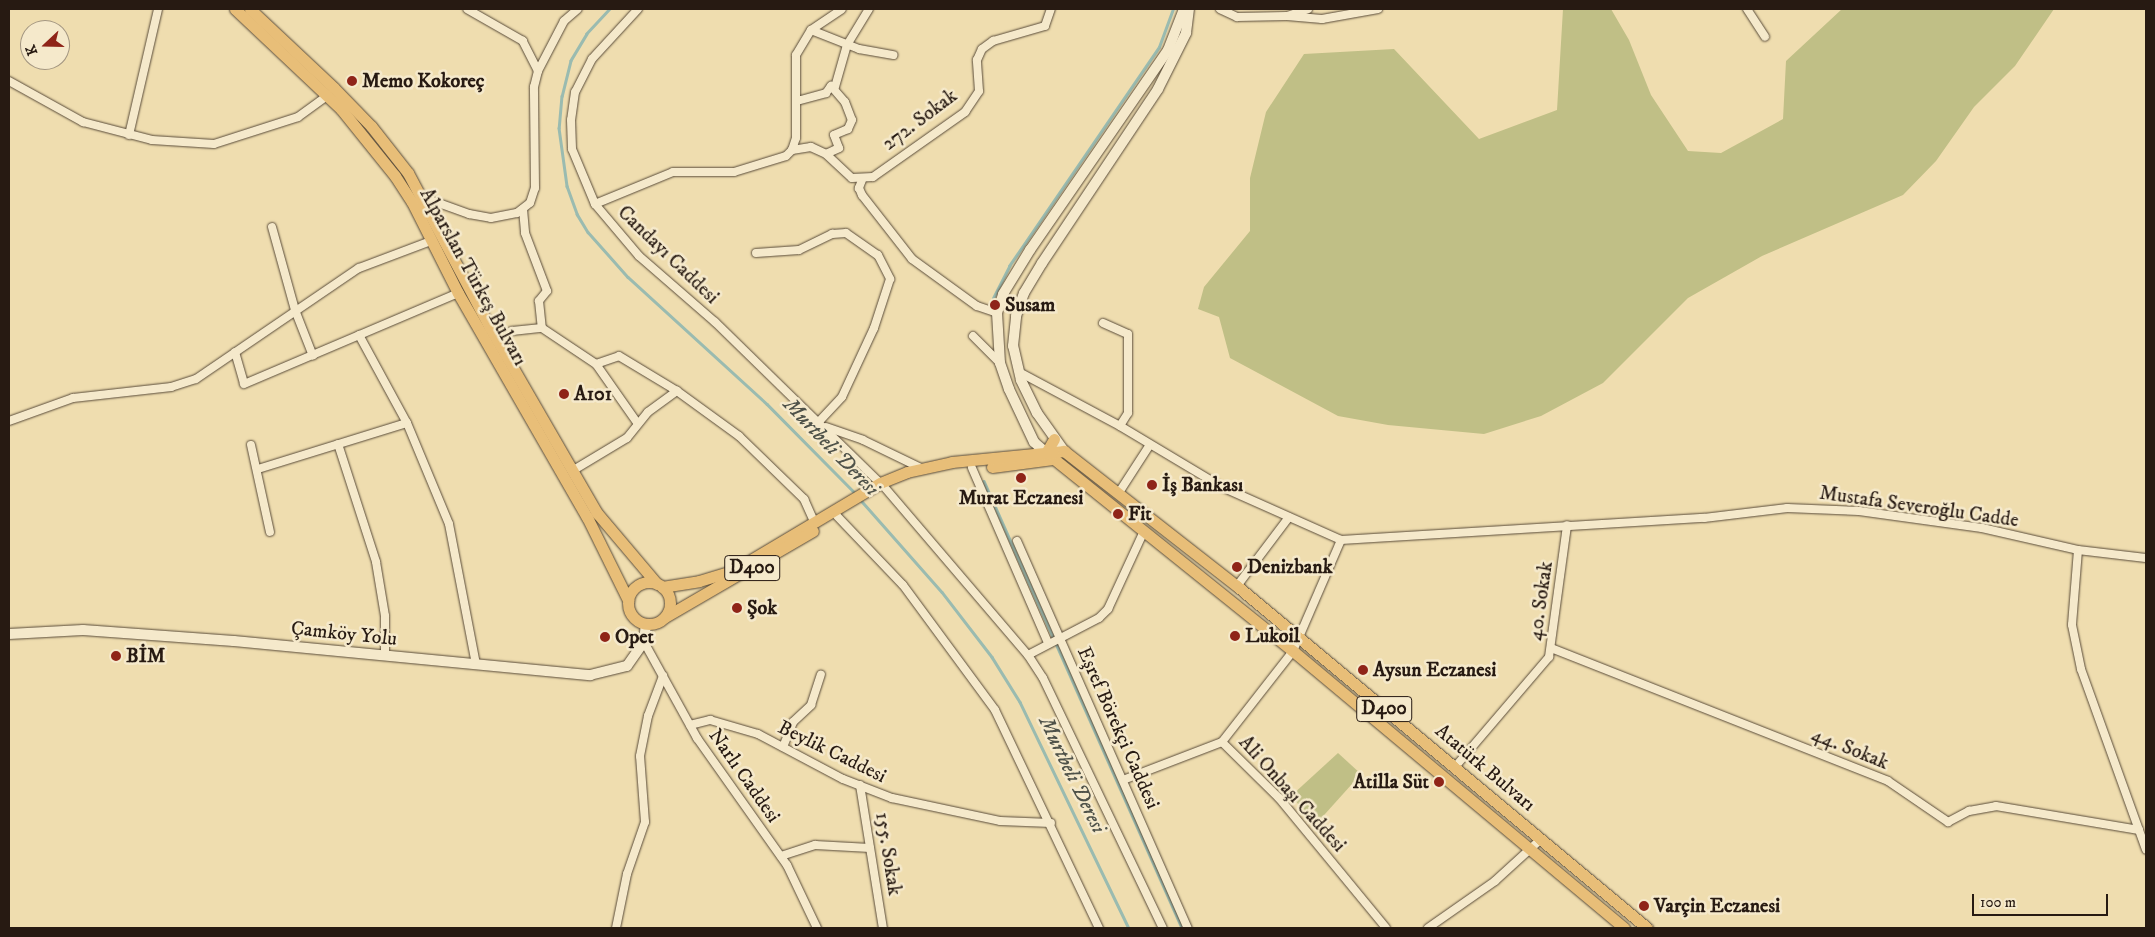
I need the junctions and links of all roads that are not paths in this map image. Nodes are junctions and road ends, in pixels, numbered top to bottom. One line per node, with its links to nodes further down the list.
1 (158, 9): 26 (street)
2 (235, 9): 24 (main road, Alparslan Türkeş Bulvarı)
3 (250, 9): 30 (main road, Alparslan Türkeş Bulvarı)
4 (467, 9): 21 (street)
5 (578, 9): 21 (street)
6 (638, 9): 31 (street)
7 (842, 9): 17 (street)
8 (869, 9): 19 (street)
9 (1051, 9): 29 (street, 272. Sokak)
10 (1184, 9): 38 (street)
11 (1189, 9): 48 (street)
12 (1220, 9): 16 (street)
13 (1308, 9): 16 (street)
14 (1378, 9): 16 (street)
15 (1747, 9): 18 (street)
16 (1287, 16)
17 (811, 30): 19 (street); 25 (street)
18 (1765, 36)
19 (847, 44): 20 (street); 23 (street)
20 (893, 55)
21 (538, 71): 32 (street)
22 (9, 81): 26 (street)
23 (834, 87): 25 (street); 28 (street)
24 (328, 95): 26 (street); 34 (main road, Alparslan Türkeş Bulvarı)
25 (797, 101): 27 (street)
26 (129, 135)
27 (792, 150): 28 (street); 31 (street, Candayı Caddesi)
28 (826, 154): 29 (street)
29 (862, 180): 38 (street)
30 (422, 197): 32 (street); 43 (main road, Alparslan Türkeş Bulvarı)
31 (595, 204): 52 (street, Candayı Caddesi)
32 (523, 209): 40 (street)
33 (272, 227): 37 (street)
34 (431, 241): 36 (main road, Alparslan Türkeş Bulvarı); 37 (street)
35 (756, 253): 52 (street)
36 (458, 293): 41 (street); 79 (main road, Alparslan Türkeş Bulvarı)
37 (295, 310): 44 (street); 45 (street)
38 (997, 313): 46 (street)
39 (1103, 323): 54 (street)
40 (542, 328): 43 (street); 47 (street)
41 (359, 335): 45 (street); 51 (street)
42 (973, 336): 46 (street)
43 (497, 341): 64 (main road, Alparslan Türkeş Bulvarı)
44 (235, 352): 45 (street); 50 (street)
45 (313, 356)
46 (1000, 363): 60 (street)
47 (596, 364): 49 (street); 53 (street)
48 (1019, 372): 54 (street); 55 (street)
49 (677, 391): 53 (street); 69 (street)
50 (9, 421)
51 (407, 423): 56 (street); 91 (street)
52 (818, 423): 61 (street); 65 (street, Candayı Caddesi)
53 (638, 424): 64 (street)
54 (1120, 426): 58 (street)
55 (1054, 439): 59 (street); 60 (main road)
56 (338, 444): 63 (street); 89 (street)
57 (251, 445): 63 (street)
58 (1149, 446): 66 (street); 68 (street)
59 (1064, 451): 60 (main road, D400); 66 (main road, Atatürk Bulvarı / D400)
60 (1050, 456): 61 (main road, D400); 62 (main road, D400); 71 (main road, Atatürk Bulvarı / D400)
61 (921, 468): 65 (main road, D400)
62 (972, 468): 65 (main road, D400); 86 (street, Eşref Börekçi Caddesi)
63 (258, 469): 72 (street)
64 (572, 471): 77 (main road, Alparslan Türkeş Bulvarı)
65 (879, 488): 67 (main road, D400); 90 (street, Candayı Caddesi)
66 (1118, 494): 78 (main road, Atatürk Bulvarı / D400)
67 (834, 514): 69 (main road, D400); 80 (main road, D400); 100 (street)
68 (1289, 517): 73 (street); 78 (street)
69 (814, 521): 77 (main road, D400)
70 (1567, 525): 73 (street, Mustafa Severoğlu Cadde); 75 (street, Mustafa Severoğlu Cadde); 87 (street, 40. Sokak)
71 (1144, 531): 83 (street); 88 (main road, Atatürk Bulvarı / D400)
72 (270, 532)
73 (1341, 540): 84 (street)
74 (1017, 541): 83 (street, Eşref Börekçi Caddesi)
75 (2078, 550): 76 (street, Mustafa Severoğlu Cadde); 101 (street)
76 (2146, 558)
77 (660, 586): 79 (main road, D400); 80 (main road)
78 (1237, 586): 84 (main road, Atatürk Bulvarı / D400)
79 (628, 600): 81 (main road)
80 (665, 617): 81 (main road, D400)
81 (646, 624): 85 (street, Çamköy Yolu)
82 (9, 634): 89 (street, Çamköy Yolu)
83 (1059, 638): 86 (street); 98 (street, Eşref Börekçi Caddesi)
84 (1297, 639): 88 (street); 97 (main road, Atatürk Bulvarı / D400)
85 (644, 642): 91 (street, Çamköy Yolu); 93 (street, Narlı Caddesi)
86 (1050, 642): 90 (street)
87 (1551, 648): 97 (street, 40. Sokak); 101 (street, 44. Sokak)
88 (1293, 651): 95 (street); 104 (main road, Atatürk Bulvarı / D400)
89 (385, 655): 91 (street, Çamköy Yolu)
90 (1028, 655): 111 (street, Candayı Caddesi)
91 (476, 664)
92 (821, 675): 96 (street)
93 (663, 676): 94 (street, Narlı Caddesi); 107 (street)
94 (690, 725): 96 (street, Beylik Caddesi); 106 (street, Narlı Caddesi)
95 (1222, 742): 98 (street, Ali Onbaşı Caddesi); 113 (street, Ali Onbaşı Caddesi)
96 (783, 747): 99 (street, Beylik Caddesi)
97 (1455, 767): 102 (main road, Atatürk Bulvarı / D400)
98 (1124, 780): 112 (street, Eşref Börekçi Caddesi)
99 (860, 786): 100 (street, Beylik Caddesi); 103 (street, 155. Sokak)
100 (1051, 823): 110 (street)
101 (2139, 830): 105 (street)
102 (1541, 839): 104 (street); 116 (main road, Atatürk Bulvarı / D400)
103 (870, 848): 106 (street); 109 (street, 155. Sokak)
104 (1530, 849): 114 (street); 115 (main road, Atatürk Bulvarı / D400)
105 (2146, 850)
106 (781, 856): 108 (street, Narlı Caddesi)
107 (616, 928)
108 (816, 928)
109 (883, 928)
110 (1099, 928)
111 (1163, 928)
112 (1188, 928)
113 (1386, 928)
114 (1428, 928)
115 (1624, 928)
116 (1647, 928)

